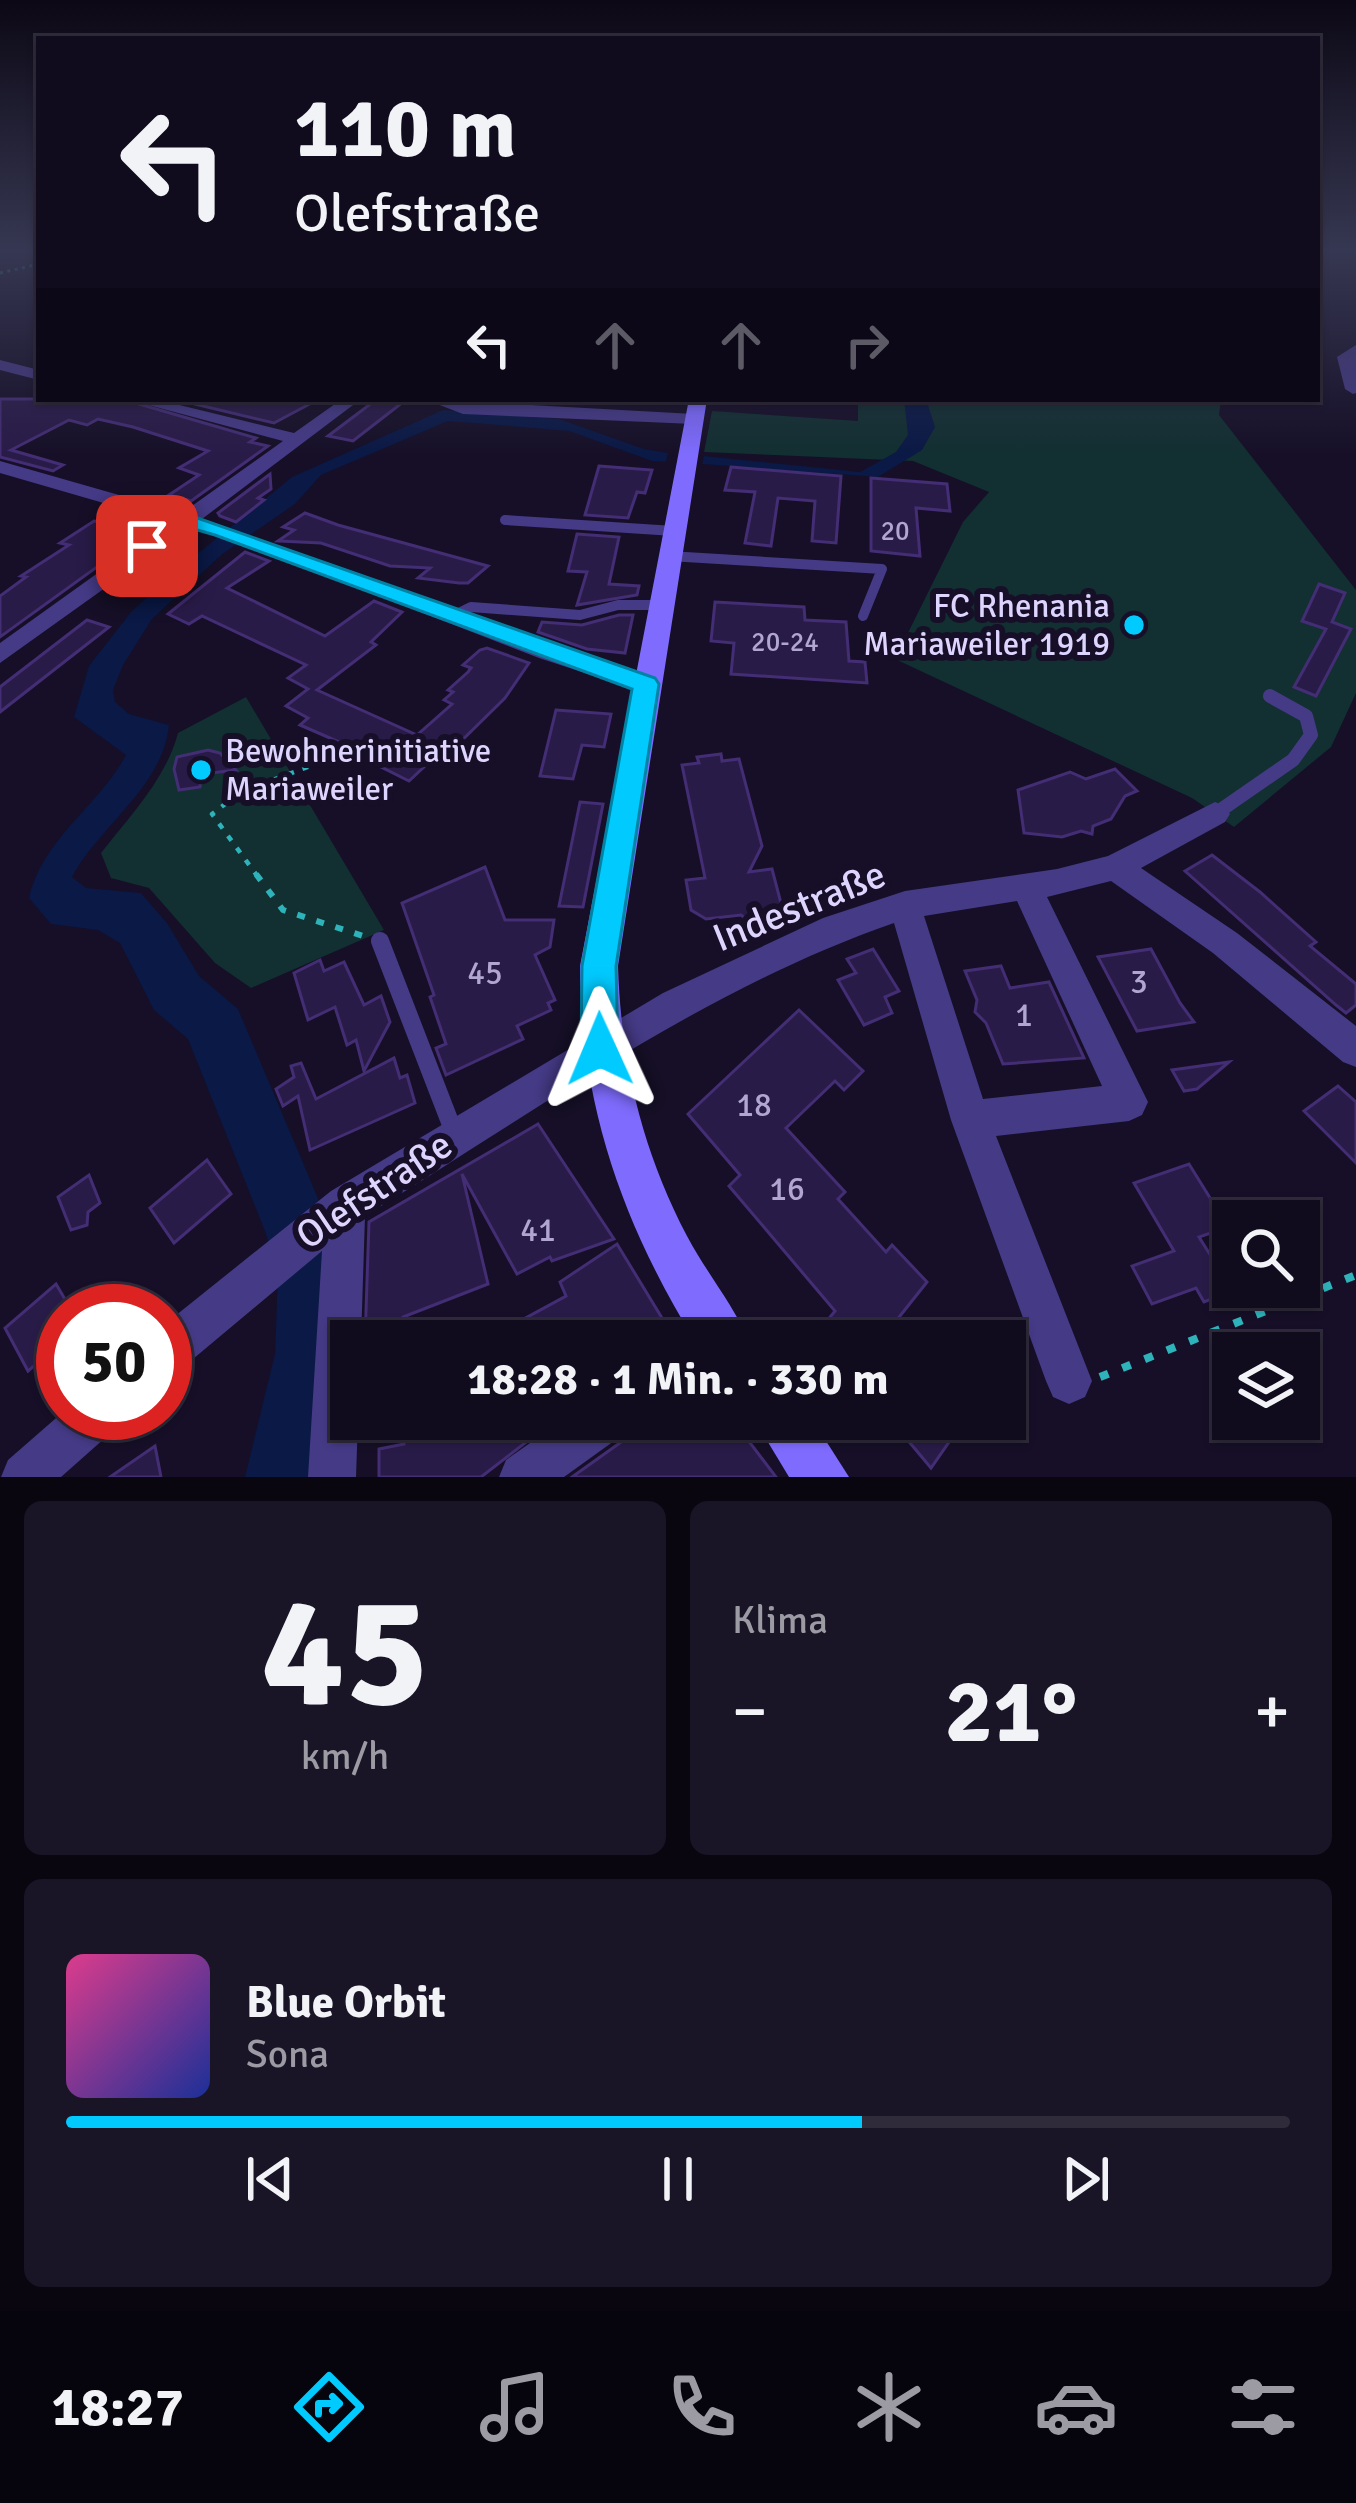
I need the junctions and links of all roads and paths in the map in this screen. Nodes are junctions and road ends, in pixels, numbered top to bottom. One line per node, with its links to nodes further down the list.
1 (1356, 350): 4 (street)
2 (0, 365): 3 (street)
3 (36, 374)
4 (1353, 388)
5 (146, 402): 9 (street)
6 (349, 402): 9 (street)
7 (441, 402): 8 (street)
8 (696, 409): 13 (main road)
9 (295, 440): 11 (street)
10 (0, 467): 11 (street)
11 (183, 519): 15 (street); 17 (street)
12 (506, 520): 13 (lane)
13 (671, 544): 14 (main road); 16 (lane)
14 (660, 605): 15 (lane); 18 (main road)
15 (453, 616): 18 (street)
16 (862, 616)
17 (0, 655)
18 (646, 684): 26 (main road)
19 (1270, 696): 21 (lane)
20 (326, 760): 25 (path)
21 (1215, 814): 22 (street, Indestraße)
22 (1115, 867): 23 (street, Indestraße); 27 (street)
23 (1026, 886): 24 (street, Indestraße); 28 (street)
24 (905, 905): 26 (street, Indestraße); 28 (street)
25 (380, 941): 29 (lane)
26 (600, 1049): 29 (street, Olefstraße); 32 (main road)
27 (1356, 1049)
28 (970, 1120): 34 (street)
29 (455, 1135): 30 (street, Olefstraße)
30 (337, 1210): 33 (street, Olefstraße); 39 (street)
31 (1356, 1275): 34 (path)
32 (708, 1320)
33 (192, 1330)
34 (1069, 1381)
35 (67, 1440): 38 (street)
36 (575, 1440): 40 (street)
37 (795, 1440): 41 (main road)
38 (25, 1477)
39 (332, 1477)
40 (523, 1477)
41 (822, 1477)

